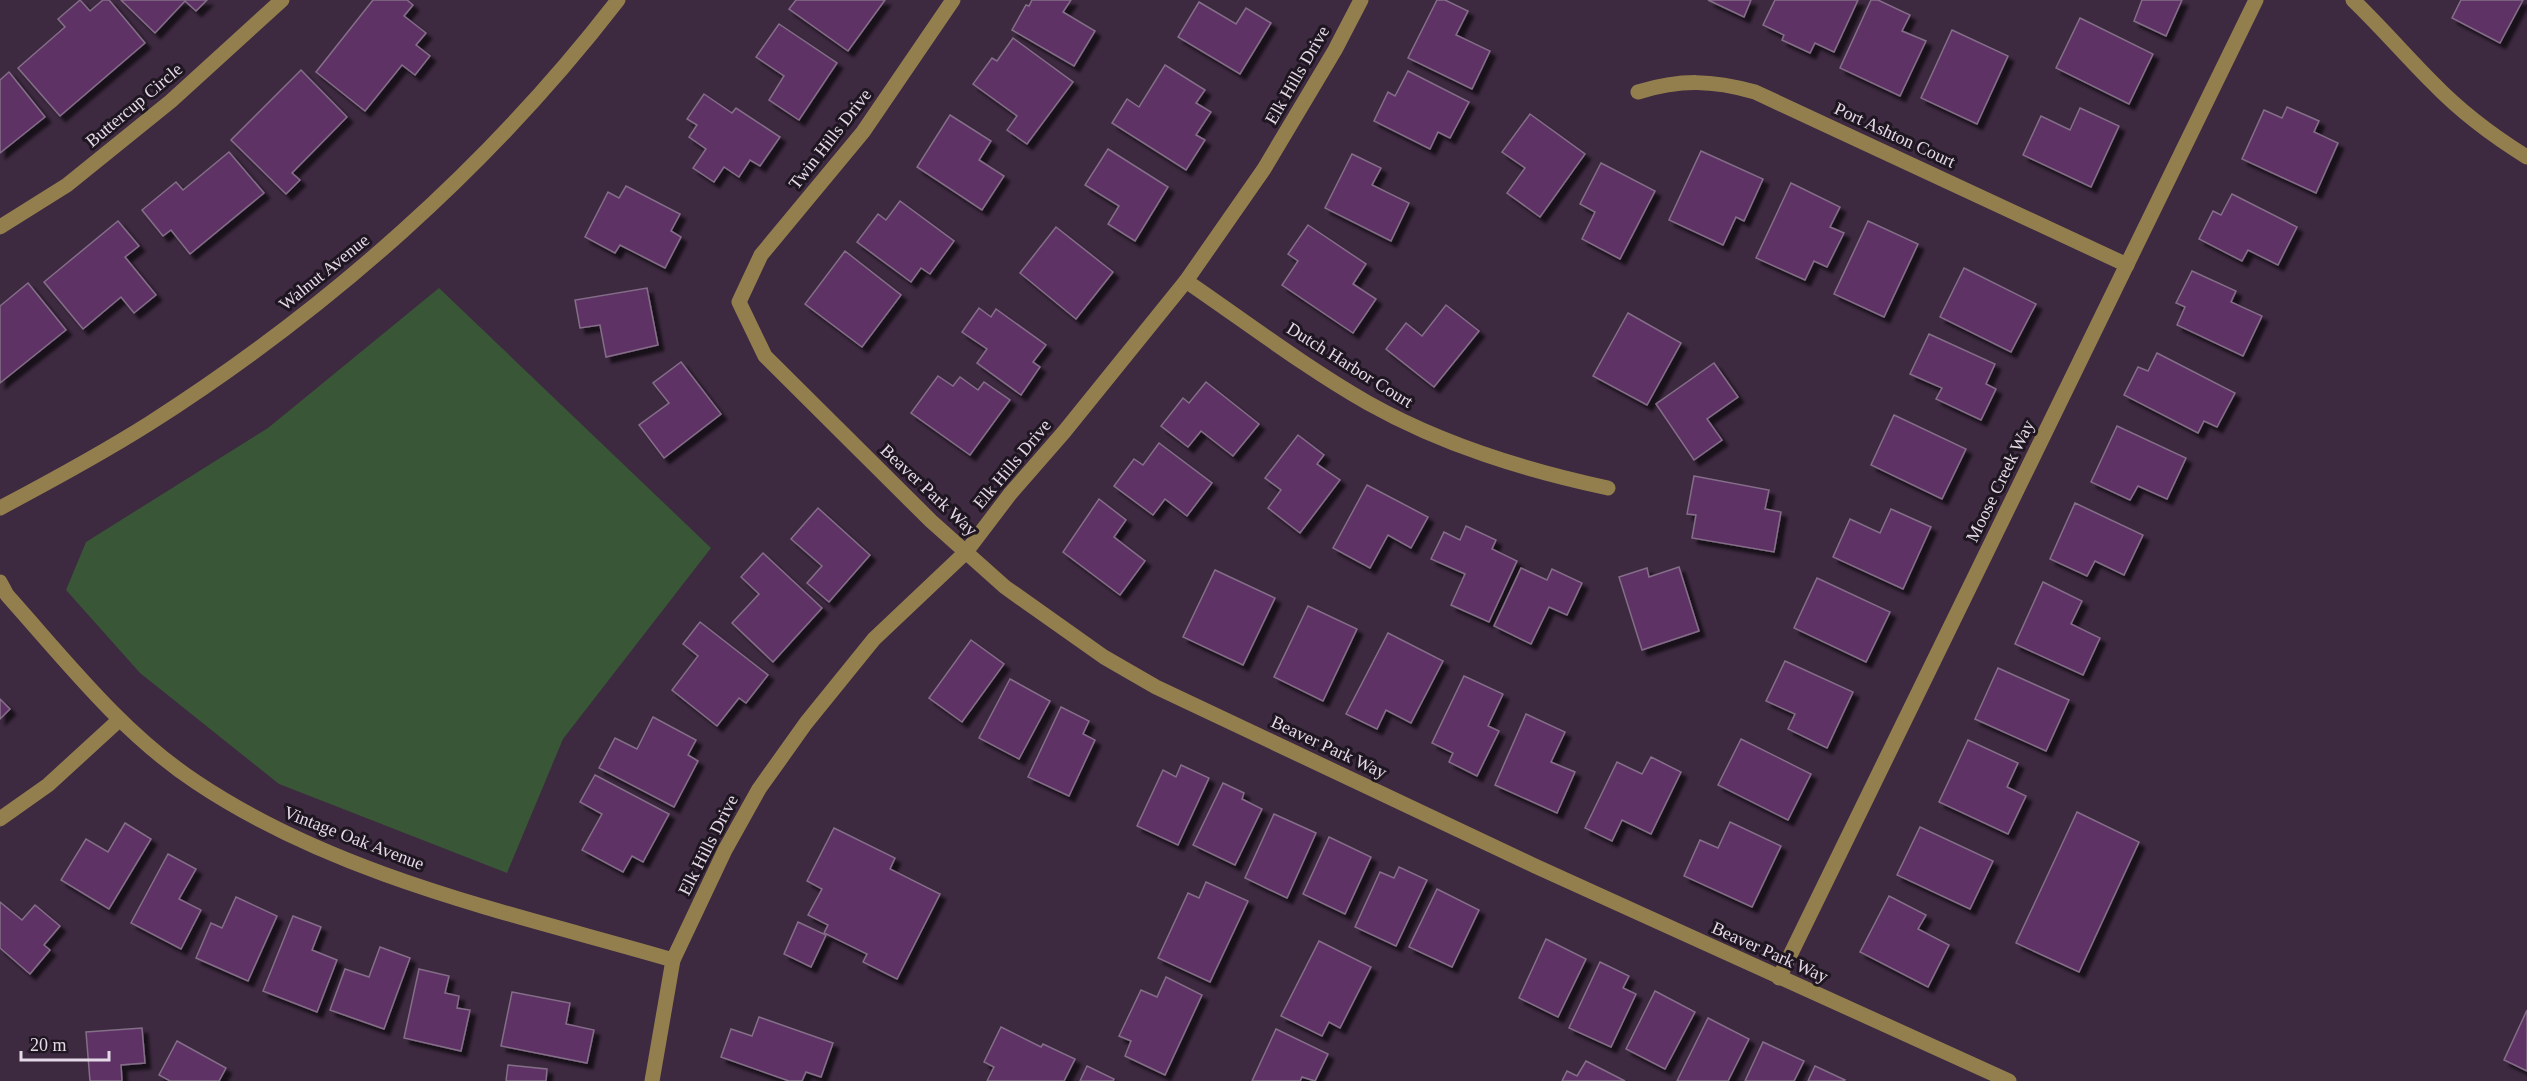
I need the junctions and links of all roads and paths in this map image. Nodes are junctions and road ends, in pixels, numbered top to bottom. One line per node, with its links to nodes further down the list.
1 (282, 0): 9 (street, Buttercup Circle)
2 (618, 0): 14 (street, Walnut Avenue)
3 (953, 0): 12 (street, Twin Hills Drive)
4 (1361, 0): 11 (street, Elk Hills Drive)
5 (2256, 0): 10 (street, Moose Creek Way)
6 (2353, 0): 8 (street)
7 (1638, 92): 10 (street, Port Ashton Court)
8 (2527, 157)
9 (0, 227)
10 (2127, 265): 20 (street, Moose Creek Way)
11 (1186, 281): 13 (street, Dutch Harbor Court); 15 (street, Elk Hills Drive)
12 (739, 302): 15 (street, Beaver Park Way)
13 (1608, 488)
14 (0, 508)
15 (966, 552): 19 (street, Elk Hills Drive); 20 (street, Beaver Park Way)
16 (0, 582): 17 (street, Vintage Oak Avenue)
17 (119, 720): 18 (street); 19 (street, Vintage Oak Avenue)
18 (0, 819)
19 (673, 960): 21 (street, Elk Hills Drive)
20 (1779, 978): 22 (street, Beaver Park Way)
21 (652, 1081)
22 (2009, 1081)

